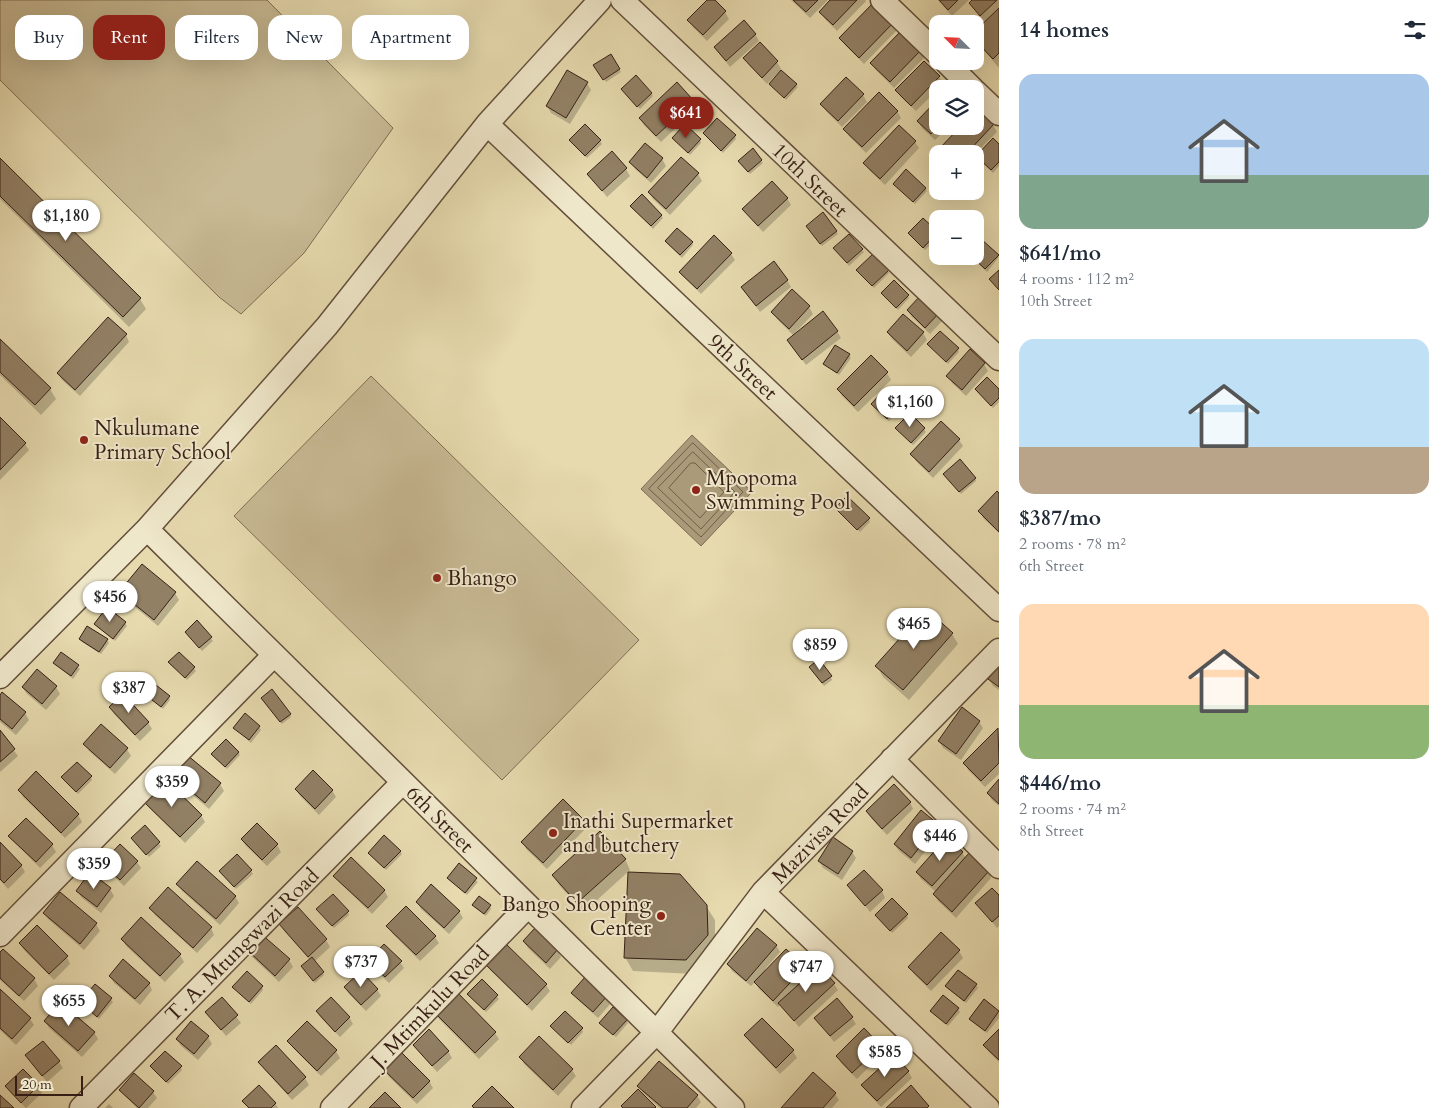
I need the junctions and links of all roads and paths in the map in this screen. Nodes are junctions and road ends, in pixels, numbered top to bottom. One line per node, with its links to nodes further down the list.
1 (600, 0): 9 (street)
2 (622, 0): 10 (street, 10th Street)
3 (882, 0): 4 (street)
4 (929, 45)
5 (954, 70): 6 (street)
6 (964, 80)
7 (984, 100): 8 (street)
8 (999, 114)
9 (487, 124): 11 (street); 12 (street, 9th Street)
10 (999, 359)
11 (147, 529): 14 (street, 6th Street); 15 (street)
12 (999, 610)
13 (999, 650): 16 (street, Mazivisa Road)
14 (274, 655): 17 (street, 6th Street); 21 (street)
15 (0, 677)
16 (892, 759): 18 (street); 19 (street, Mazivisa Road)
17 (403, 782): 20 (street, 6th Street); 23 (street, T. A. Mtungwazi Road)
18 (999, 867)
19 (763, 892): 22 (street, Mazivisa Road); 27 (street)
20 (528, 906): 22 (street, 6th Street); 24 (street, J. Mtimkulu Road)
21 (0, 934)
22 (657, 1032): 25 (street, Mazivisa Road); 26 (street, 6th Street)
23 (81, 1108)
24 (332, 1108)
25 (583, 1108)
26 (733, 1108)
27 (988, 1108)

